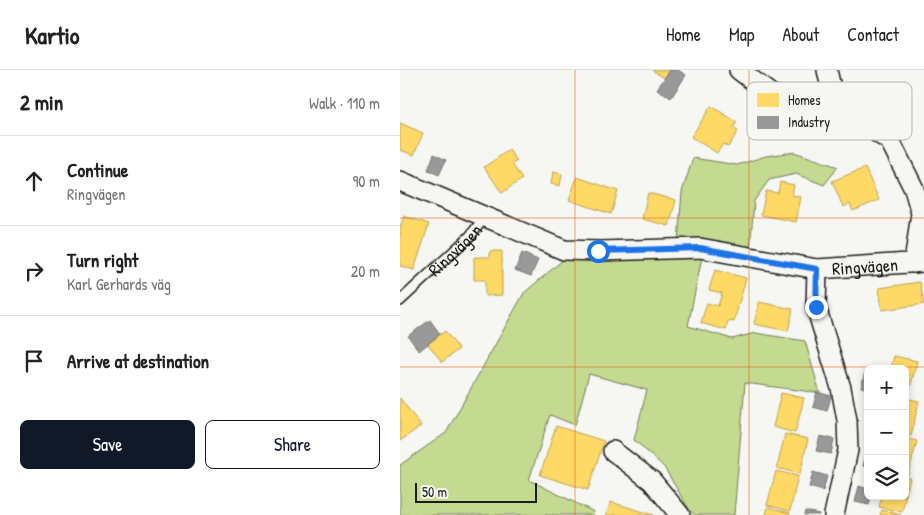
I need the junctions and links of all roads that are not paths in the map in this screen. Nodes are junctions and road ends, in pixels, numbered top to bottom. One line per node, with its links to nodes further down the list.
1 (739, 70): 2 (street)
2 (755, 82)
3 (888, 140): 6 (street)
4 (400, 181): 5 (street, Ringvägen)
5 (485, 217): 7 (street, Ringvägen); 8 (lane, Ringvägen)
6 (919, 263): 7 (street, Ringvägen)
7 (817, 269): 11 (street)
8 (400, 301)
9 (613, 451): 10 (street)
10 (680, 515)
11 (834, 515)

